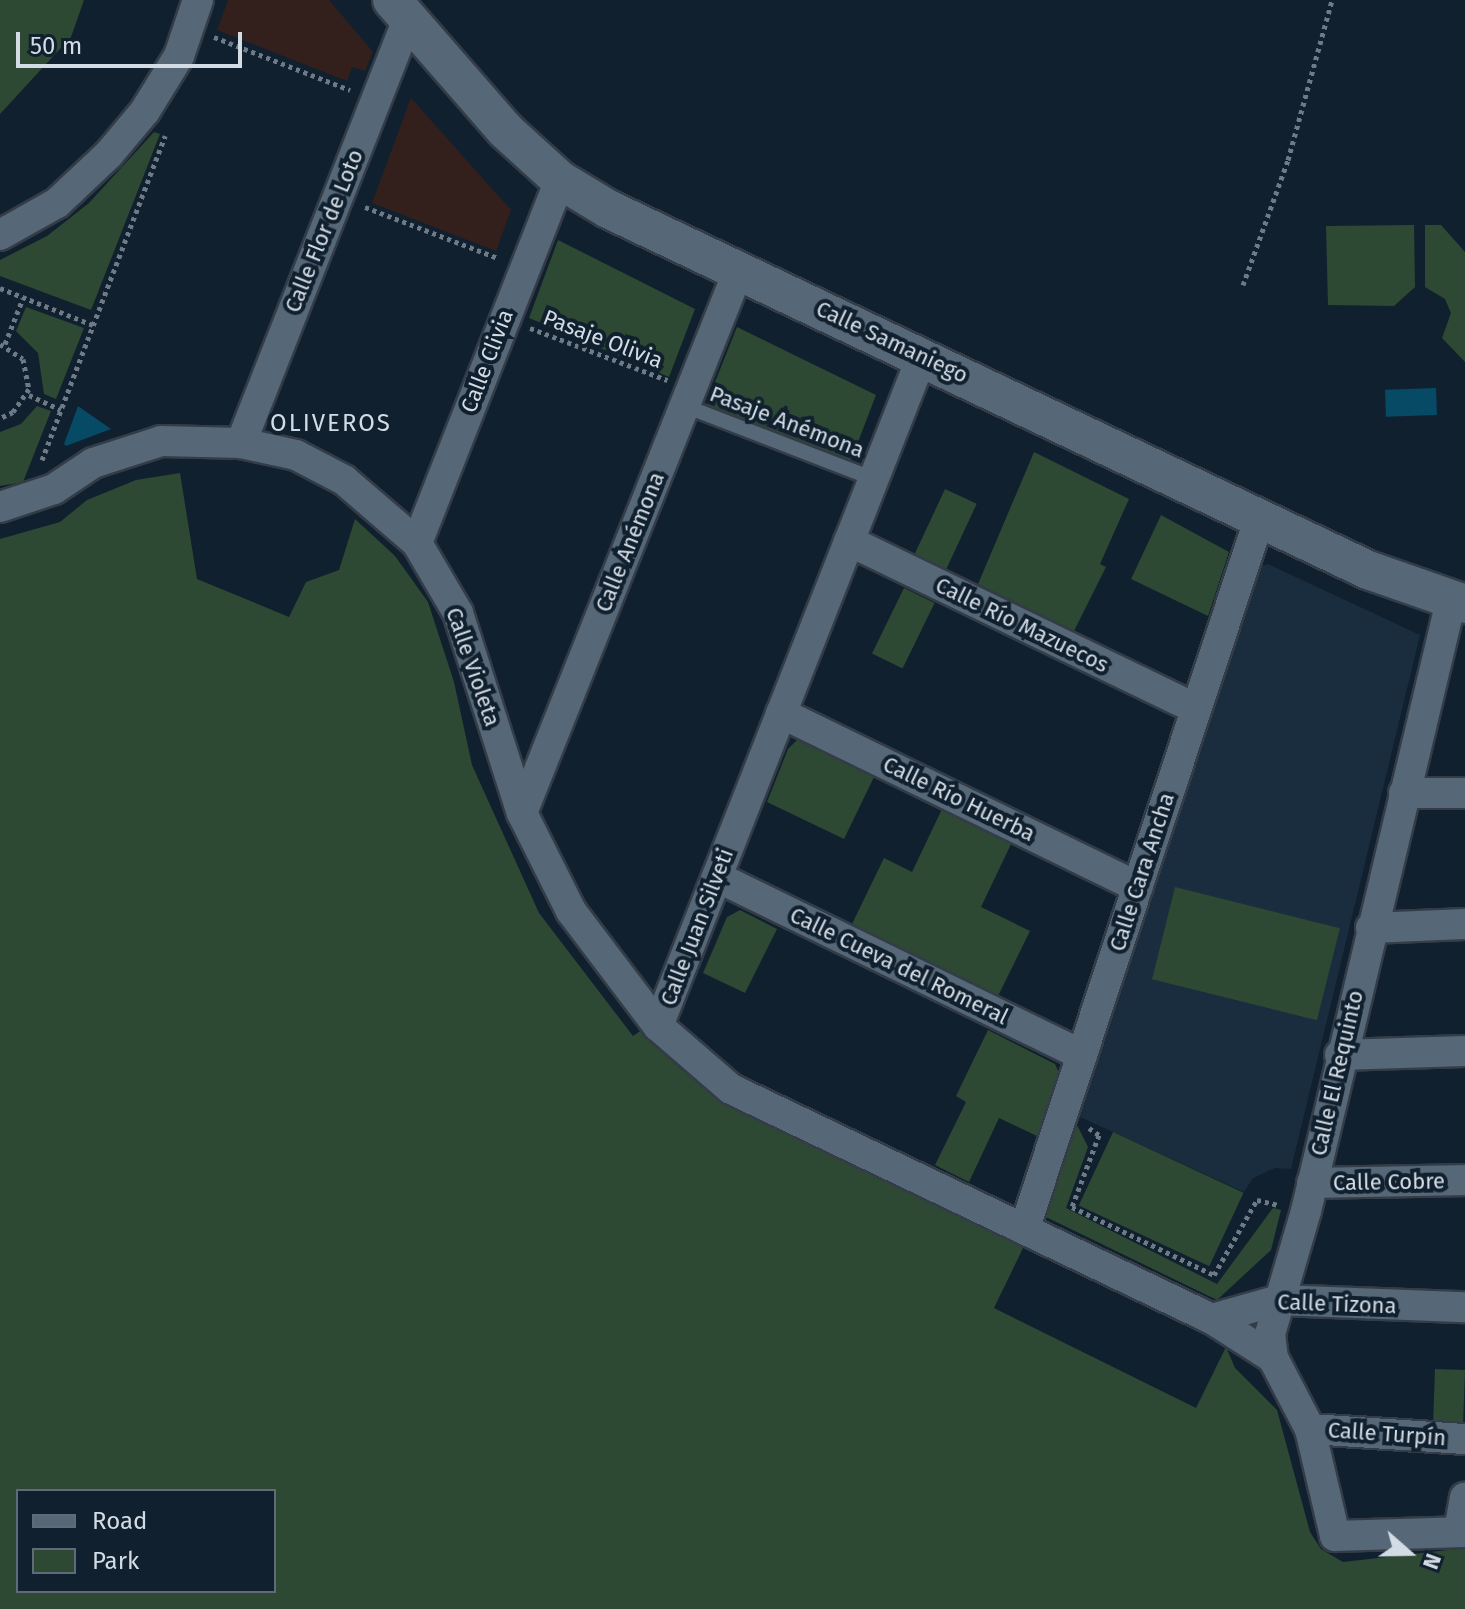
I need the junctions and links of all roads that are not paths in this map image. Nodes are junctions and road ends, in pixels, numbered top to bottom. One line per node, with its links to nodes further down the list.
1 (400, 10): 3 (street, Calle Samaniego); 8 (street, Calle Flor de Loto)
2 (194, 14): 4 (street)
3 (560, 180): 5 (street, Calle Samaniego); 13 (street, Calle Clivia)
4 (0, 235)
5 (738, 272): 6 (street, Calle Samaniego); 7 (street, Calle Anémona)
6 (923, 354): 9 (street, Calle Juan Silveti); 11 (street, Calle Samaniego)
7 (688, 398): 9 (lane, Pasaje Anémona); 19 (street, Calle Anémona)
8 (241, 443): 10 (street, Calle Violeta); 13 (street, Calle Violeta)
9 (874, 479): 12 (street, Calle Juan Silveti)
10 (0, 507)
11 (1260, 517): 14 (street, Calle Samaniego); 15 (street, Calle Cara Ancha)
12 (849, 541): 15 (street, Calle Río Mazuecos); 16 (street, Calle Juan Silveti)
13 (417, 543): 19 (street, Calle Violeta)
14 (1458, 603): 17 (street, Calle El Requinto)
15 (1194, 708): 21 (street, Calle Cara Ancha)
16 (781, 713): 20 (street, Calle Juan Silveti); 21 (street, Calle Río Huerba)
17 (1404, 793): 18 (street); 23 (street, Calle El Requinto)
18 (1465, 793)
19 (522, 813): 24 (street, Calle Violeta)
20 (717, 877): 24 (street, Calle Juan Silveti); 26 (street, Calle Cueva del Romeral)
21 (1138, 887): 26 (street, Calle Cara Ancha)
22 (1465, 924): 23 (street)
23 (1371, 928): 27 (street, Calle El Requinto)
24 (658, 1026): 30 (street, Calle Juan Silveti)
25 (1465, 1051): 27 (street)
26 (1082, 1055): 30 (street, Calle Cara Ancha)
27 (1340, 1055): 29 (street, Calle El Requinto)
28 (1465, 1180): 29 (street, Calle Cobre)
29 (1312, 1183): 31 (street, Calle El Requinto)
30 (1025, 1227): 33 (street, Calle Juan Silveti)
31 (1279, 1300): 32 (street, Calle Tizona); 33 (street, Calle Tizona); 34 (street, Calle El Requinto)
32 (1465, 1307)
33 (1212, 1319): 34 (street, Calle Juan Silveti)
34 (1273, 1358): 35 (street, Calle El Requinto)
35 (1310, 1429): 36 (street, Calle Turpín); 38 (street, Calle El Requinto)
36 (1465, 1439)
37 (1465, 1498): 38 (street)
38 (1462, 1531)

